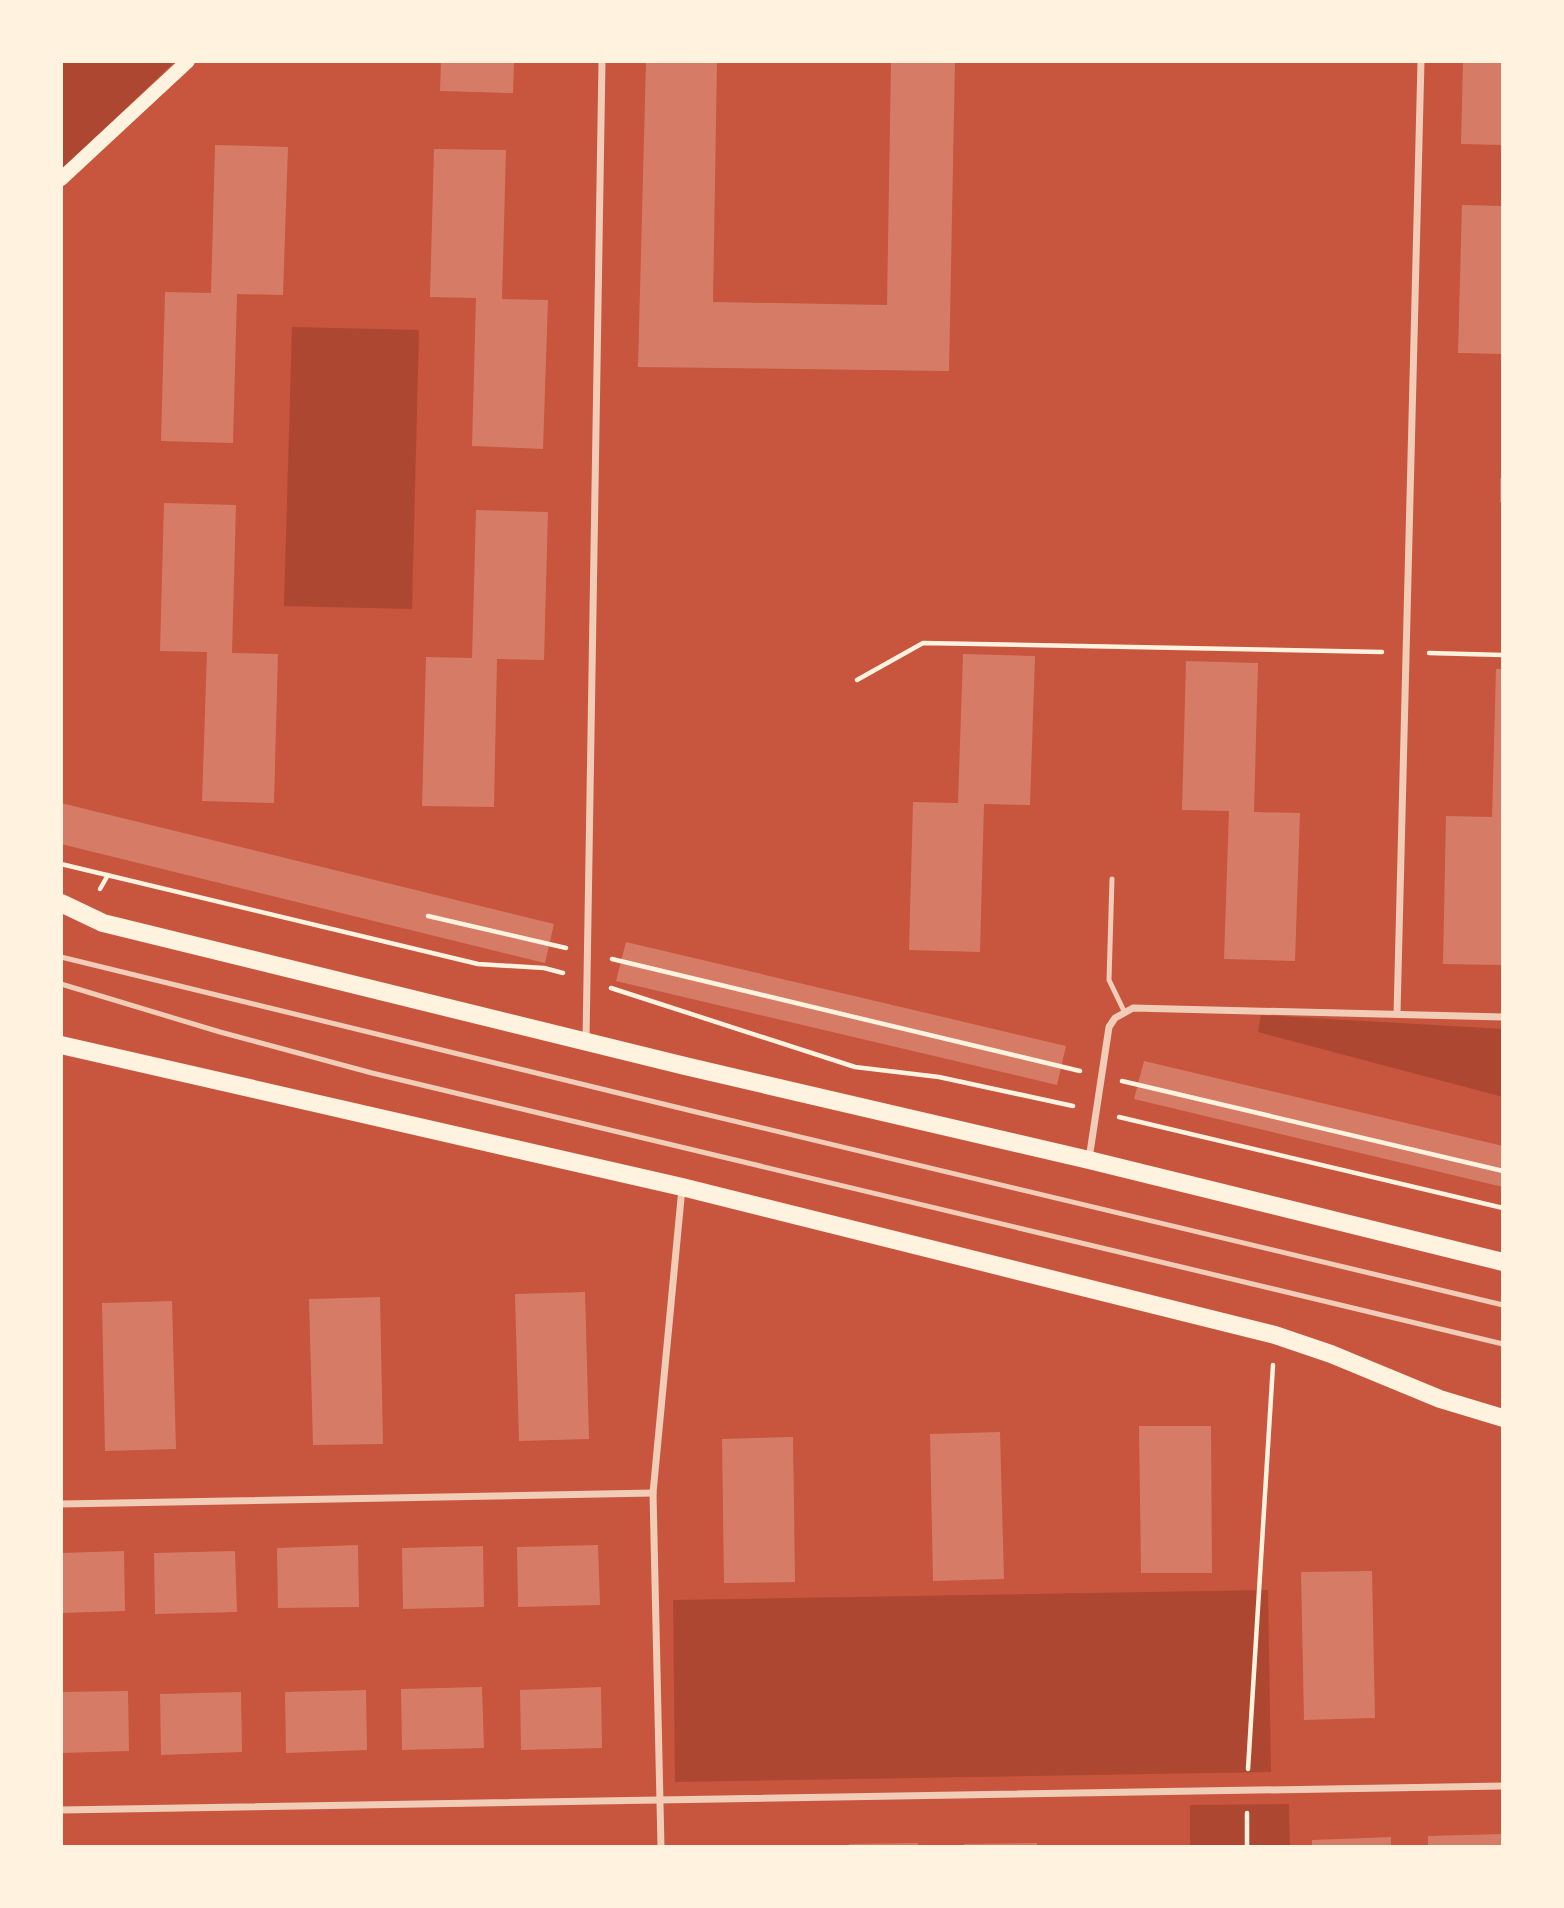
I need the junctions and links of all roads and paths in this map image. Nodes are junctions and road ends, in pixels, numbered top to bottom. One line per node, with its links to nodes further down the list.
1 (188, 61): 4 (main road)
2 (602, 61): 12 (street)
3 (1420, 61): 5 (street)
4 (61, 179)
5 (1406, 653): 6 (path); 7 (path); 18 (street)
6 (1503, 655)
7 (857, 680)
8 (61, 864): 14 (path)
9 (1112, 879): 17 (lane)
10 (61, 903): 20 (main road)
11 (428, 916): 12 (path)
12 (587, 953): 20 (street); 22 (path)
13 (61, 957): 30 (lane)
14 (568, 974)
15 (61, 984): 32 (lane)
16 (608, 987): 23 (path)
17 (1124, 1011): 18 (street); 22 (street)
18 (1397, 1014): 19 (street)
19 (1503, 1017)
20 (586, 1041): 25 (main road)
21 (61, 1045): 27 (main road)
22 (1101, 1076): 25 (street); 26 (path)
23 (1082, 1108)
24 (1131, 1120): 28 (path)
25 (1088, 1160): 29 (main road)
26 (1503, 1171)
27 (682, 1187): 31 (main road); 34 (street)
28 (1503, 1208)
29 (1503, 1262)
30 (1503, 1305)
31 (1275, 1335): 33 (main road); 37 (path)
32 (1503, 1344)
33 (1503, 1418)
34 (653, 1493): 35 (street); 38 (street)
35 (61, 1504)
36 (1503, 1786): 37 (street)
37 (1247, 1790): 38 (street); 41 (path)
38 (660, 1800): 39 (street); 40 (street)
39 (61, 1810)
40 (660, 1847)
41 (1247, 1847)

